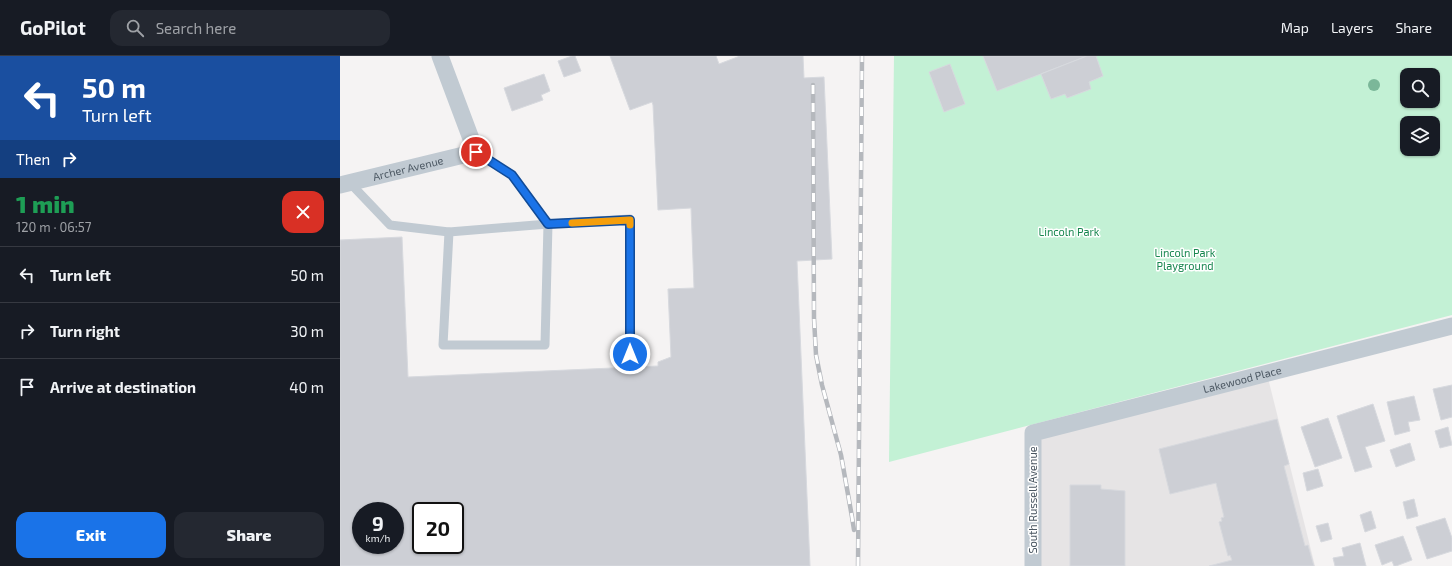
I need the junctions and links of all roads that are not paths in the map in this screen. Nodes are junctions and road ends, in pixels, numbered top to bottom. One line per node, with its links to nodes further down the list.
1 (440, 56): 2 (street)
2 (476, 152): 3 (street, Archer Avenue); 4 (lane)
3 (345, 184): 5 (lane)
4 (548, 224): 5 (lane); 5 (lane); 7 (lane)
5 (449, 232)
6 (1452, 326): 8 (street, Lakewood Place)
7 (630, 354)
8 (1033, 433): 9 (street, South Russell Avenue)
9 (1032, 566)

